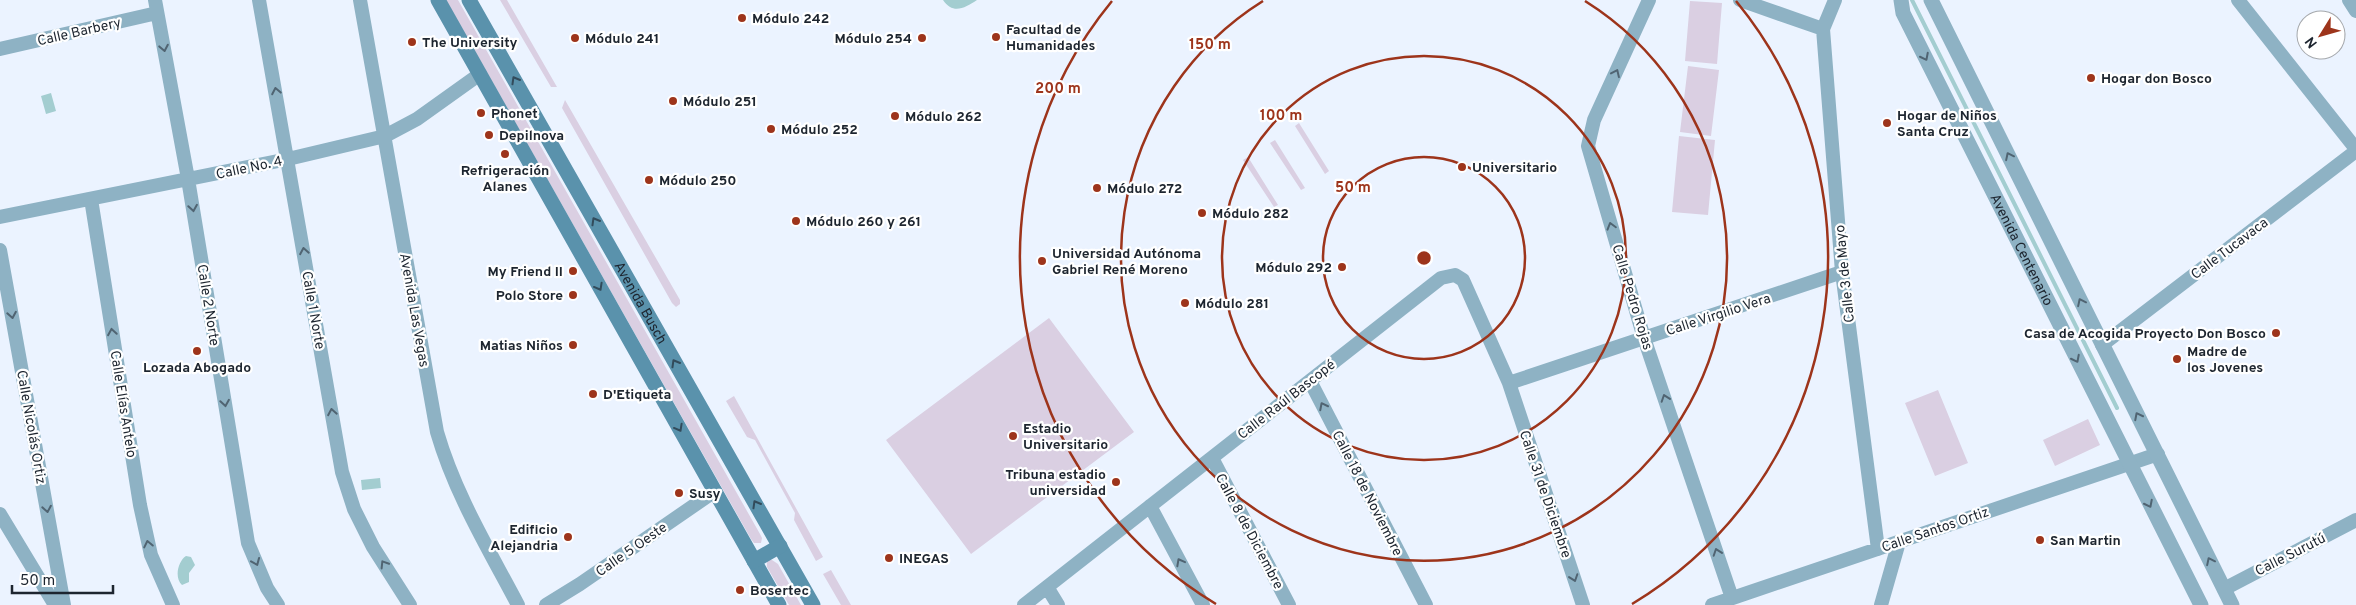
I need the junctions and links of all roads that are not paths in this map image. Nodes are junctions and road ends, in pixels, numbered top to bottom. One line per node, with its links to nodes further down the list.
1 (258, 0): 19 (street, Calle 1 Norte, one-way to 1)
2 (360, 0): 17 (street, Avenida Las Vegas)
3 (438, 0): 16 (main road, Avenida Busch)
4 (469, 0): 37 (main road, Avenida Busch, one-way to 4)
5 (1649, 0): 25 (street, Calle Pedro Rojas, one-way to 5)
6 (1740, 0): 14 (street)
7 (1834, 0): 14 (street, Calle 3 de Mayo)
8 (1901, 0): 31 (street, Avenida Centenario, one-way to 31)
9 (1931, 0): 26 (street, Avenida Centenario, one-way to 9)
10 (2238, 0): 18 (street)
11 (2349, 0): 13 (street)
12 (156, 6): 15 (street, Calle Barbery); 20 (street, Calle 2 Norte, one-way to 20)
13 (2356, 11)
14 (1823, 29): 24 (street, Calle 3 de Mayo)
15 (0, 49)
16 (480, 74): 17 (street, Calle No. 4); 32 (main road, Avenida Busch, one-way to 32)
17 (385, 136): 19 (street, Calle No. 4); 48 (street, Avenida Las Vegas)
18 (2356, 150): 26 (street, Calle Tucavaca)
19 (288, 159): 20 (street, Calle No. 4); 47 (street, Calle 1 Norte, one-way to 19)
20 (188, 179): 21 (street, Calle No. 4); 46 (street, Calle 2 Norte, one-way to 46)
21 (91, 199): 22 (street, Calle No. 4); 45 (street, Calle Elías Antelo, one-way to 21)
22 (0, 217)
23 (0, 250): 44 (street, Calle Nicolás Ortiz, one-way to 44)
24 (1842, 272): 25 (street, Calle Virgilio Vera); 38 (street, Calle 3 de Mayo)
25 (1644, 338): 28 (street, Calle Virgilio Vera); 42 (street, Calle Pedro Rojas, one-way to 25)
26 (2102, 345): 29 (street, Avenida Centenario, one-way to 26)
27 (1310, 381): 28 (street, Calle Raúl Bascopé); 30 (street, Calle Raúl Bascopé); 56 (street, Calle 18 de Noviembre, one-way to 27)
28 (1509, 383): 57 (street, Calle 31 de Diciembre, one-way to 57)
29 (2158, 454): 31 (street, Calle Santos Ortiz); 41 (street, Avenida Centenario, one-way to 29)
30 (1212, 458): 33 (street, Calle Raúl Bascopé); 55 (street, Calle 8 de Diciembre)
31 (2129, 464): 36 (street, Calle Santos Ortiz); 60 (street, Avenida Centenario, one-way to 60)
32 (715, 491): 39 (main road, Avenida Busch); 49 (street, Calle 5 Oeste)
33 (1150, 506): 40 (street, Calle Raúl Bascopé); 54 (street, one-way to 33)
34 (2356, 520): 41 (street, Calle Surutú)
35 (2, 522): 43 (street)
36 (1899, 542): 38 (street, Calle Santos Ortiz); 59 (street)
37 (780, 546): 39 (main road); 51 (main road, Avenida Busch)
38 (1878, 549): 42 (street, Calle Santos Ortiz)
39 (754, 561): 50 (main road, Avenida Busch)
40 (1047, 587): 52 (street, Calle Raúl Bascopé); 53 (street)
41 (2224, 589): 61 (street, Avenida Centenario)
42 (1732, 598): 58 (street, Calle Santos Ortiz)
43 (55, 605)
44 (64, 605)
45 (173, 605)
46 (278, 605)
47 (410, 605)
48 (518, 605)
49 (546, 605)
50 (779, 605)
51 (813, 605)
52 (1024, 605)
53 (1058, 605)
54 (1203, 605)
55 (1289, 605)
56 (1426, 605)
57 (1583, 605)
58 (1712, 605)
59 (1881, 605)
60 (2201, 605)
61 (2232, 605)

